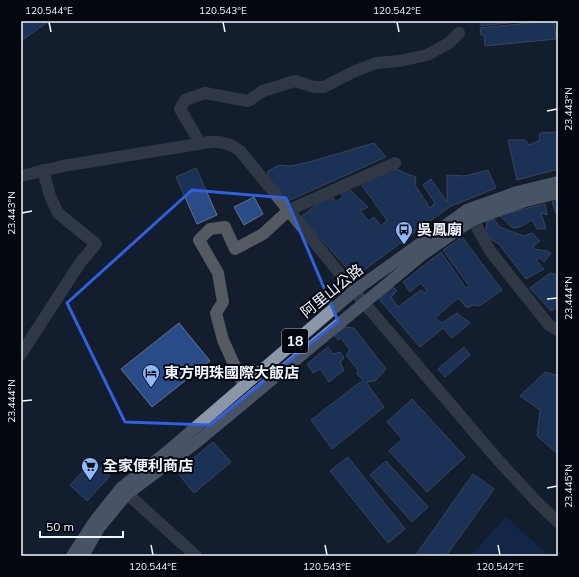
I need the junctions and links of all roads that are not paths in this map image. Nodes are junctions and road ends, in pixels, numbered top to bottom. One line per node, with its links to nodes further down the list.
1 (459, 33): 2 (street)
2 (200, 143): 4 (street); 8 (street)
3 (395, 164): 8 (street)
4 (43, 170): 5 (street); 13 (street)
5 (21, 176)
6 (558, 182): 9 (main road, 阿里山公路 / 18)
7 (558, 193): 9 (main road, 阿里山公路 / 18)
8 (289, 210): 10 (street); 14 (street)
9 (470, 215): 10 (main road, 阿里山公路 / 18); 11 (main road, 阿里山公路 / 18); 12 (street)
10 (354, 291): 11 (street); 14 (main road, 阿里山公路 / 18)
11 (364, 302): 15 (main road, 阿里山公路 / 18); 16 (street)
12 (558, 330)
13 (21, 354)
14 (244, 386): 15 (main road, 阿里山公路 / 18)
15 (124, 491): 17 (main road, 阿里山公路 / 18); 18 (main road, 阿里山公路 / 18); 19 (street)
16 (558, 522)
17 (72, 556)
18 (83, 556)
19 (196, 556)

